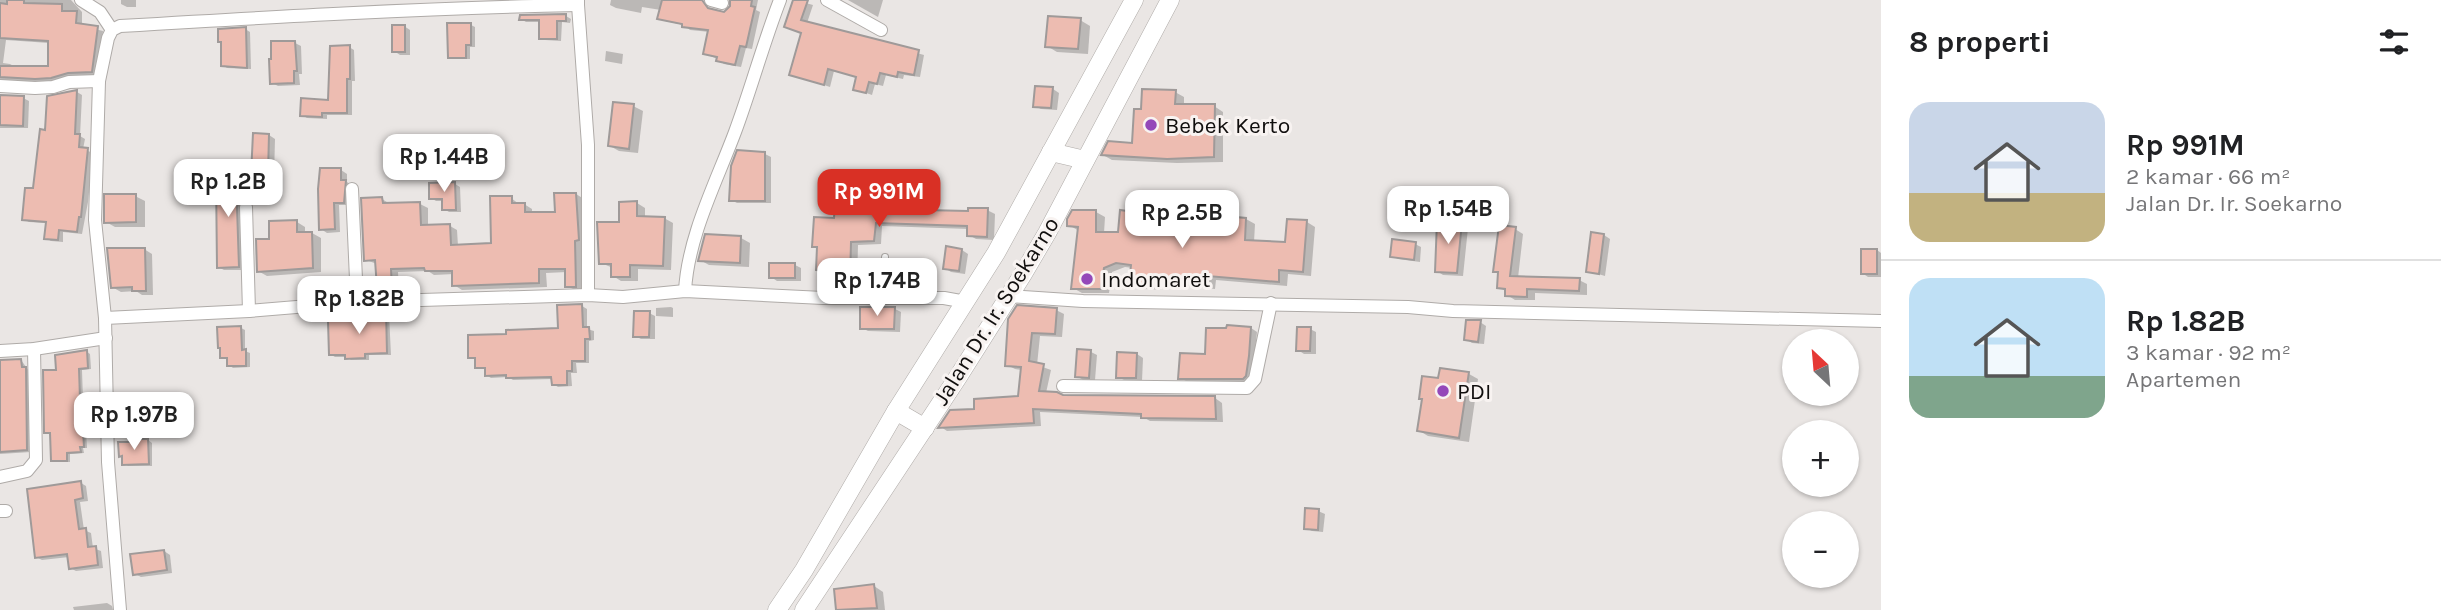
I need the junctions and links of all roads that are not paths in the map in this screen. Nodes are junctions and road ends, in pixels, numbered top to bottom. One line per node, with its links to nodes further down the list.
1 (780, 0): 17 (street)
2 (827, 0): 9 (street)
3 (1134, 0): 12 (main road, Jalan Dr. Ir. Soekarno)
4 (1170, 0): 13 (main road, Jalan Dr. Ir. Soekarno)
5 (79, 1): 8 (street)
6 (578, 3): 7 (street); 18 (street)
7 (425, 6): 8 (street)
8 (112, 30): 10 (street)
9 (881, 30)
10 (99, 81): 11 (street); 25 (street)
11 (0, 86)
12 (1051, 152): 13 (main road); 22 (main road, Jalan Dr. Ir. Soekarno)
13 (1085, 160): 19 (main road, Jalan Dr. Ir. Soekarno)
14 (352, 189): 21 (street)
15 (246, 207): 24 (street)
16 (885, 257): 20 (lane)
17 (685, 291): 18 (street); 20 (street)
18 (587, 295): 21 (street)
19 (1007, 296): 23 (street); 32 (main road, Jalan Dr. Ir. Soekarno)
20 (882, 298): 22 (street)
21 (357, 302): 24 (street)
22 (966, 302): 31 (main road, Jalan Dr. Ir. Soekarno)
23 (1271, 303): 26 (street); 30 (street)
24 (249, 311): 25 (street)
25 (105, 318): 27 (street)
26 (1881, 321)
27 (106, 338): 28 (street); 34 (street)
28 (34, 348): 29 (street); 33 (street)
29 (0, 351)
30 (1063, 386)
31 (896, 411): 32 (main road); 35 (main road, Jalan Dr. Ir. Soekarno)
32 (925, 428): 36 (main road, Jalan Dr. Ir. Soekarno)
33 (0, 477)
34 (120, 610)
35 (778, 610)
36 (804, 610)

